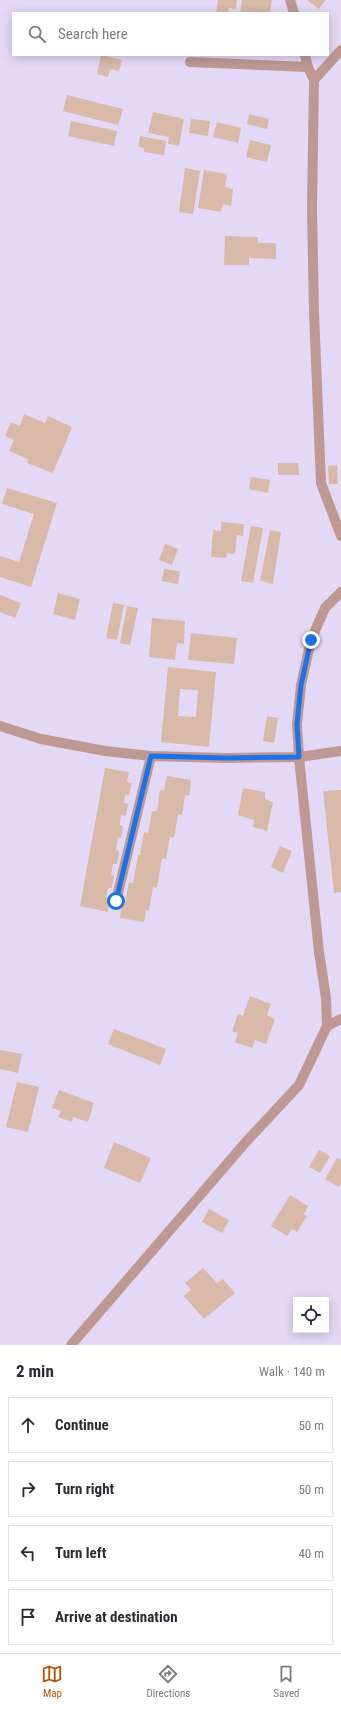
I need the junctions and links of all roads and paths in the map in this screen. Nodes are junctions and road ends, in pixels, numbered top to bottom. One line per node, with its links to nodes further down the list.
1 (290, 0): 2 (street)
2 (294, 12)
3 (341, 50): 7 (street)
4 (305, 56): 6 (street)
5 (190, 62): 6 (street)
6 (308, 67): 7 (street)
7 (314, 80): 8 (street)
8 (341, 536)
9 (341, 592): 13 (street)
10 (0, 726): 12 (street)
11 (341, 751): 13 (street)
12 (151, 756): 13 (street); 14 (street)
13 (299, 757): 16 (street)
14 (116, 901)
15 (341, 1019): 16 (street)
16 (327, 1026): 17 (street)
17 (71, 1345)

